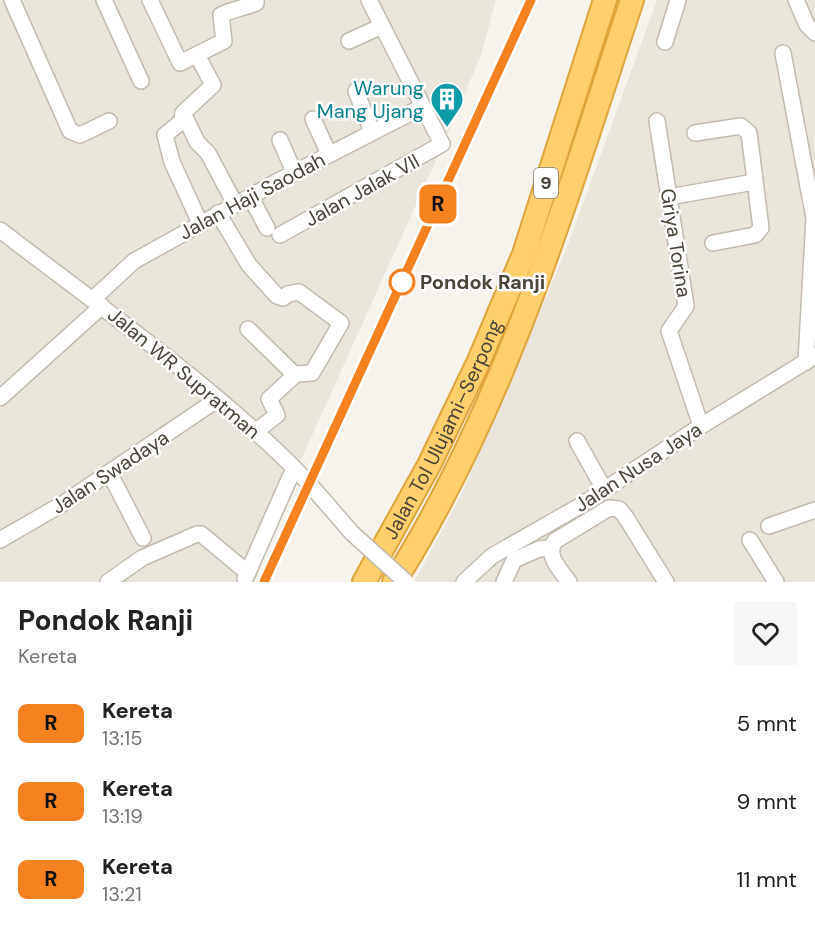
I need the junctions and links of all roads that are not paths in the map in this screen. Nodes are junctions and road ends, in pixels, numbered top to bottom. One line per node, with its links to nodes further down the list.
1 (12, 0): 21 (street)
2 (104, 0): 16 (street)
3 (150, 0): 15 (street)
4 (256, 0): 15 (street)
5 (369, 0): 10 (street)
6 (605, 0): 56 (highway, Jalan Tol Ulujami–Serpong / 9)
7 (632, 0): 57 (highway, Jalan Tol Ulujami–Serpong / 9)
8 (678, 0): 13 (street)
9 (796, 0): 11 (street)
10 (382, 26): 12 (street); 18 (street)
11 (815, 33)
12 (349, 41)
13 (665, 42)
14 (783, 53): 38 (street)
15 (197, 55): 19 (street)
16 (141, 81)
17 (356, 91): 23 (street)
18 (422, 107): 23 (street, Jalan Haji Saodah); 29 (street, Jalan Jalak VII)
19 (183, 113): 31 (street); 33 (street)
20 (313, 118): 26 (street)
21 (110, 121)
22 (657, 121): 30 (street, Griya Torina)
23 (372, 132): 26 (street, Jalan Haji Saodah)
24 (695, 133): 28 (street)
25 (280, 140): 27 (street)
26 (329, 154): 27 (street, Jalan Haji Saodah)
27 (294, 172): 29 (street, Jalan Haji Saodah)
28 (754, 182): 30 (street); 35 (street)
29 (250, 196): 31 (street, Jalan Haji Saodah)
30 (669, 197): 42 (street, Griya Torina)
31 (235, 204): 32 (street, Jalan Haji Saodah)
32 (218, 213): 33 (street, Jalan Haji Saodah); 39 (street)
33 (200, 224): 36 (street, Jalan Haji Saodah)
34 (3, 236): 36 (street, Jalan WR Supratman)
35 (713, 243)
36 (97, 303): 40 (street, Jalan Haji Saodah); 41 (street, Jalan WR Supratman)
37 (248, 329): 39 (street)
38 (810, 359): 42 (street, Jalan Nusa Jaya)
39 (295, 375): 43 (street)
40 (0, 398)
41 (218, 399): 43 (street, Jalan WR Supratman); 46 (street, Jalan Swadaya)
42 (701, 426): 47 (street, Jalan Nusa Jaya)
43 (255, 432): 45 (street, Jalan WR Supratman)
44 (577, 441): 47 (street)
45 (294, 468): 54 (street); 58 (street, Jalan WR Supratman, bridge)
46 (110, 474): 50 (street); 51 (street, Jalan Swadaya)
47 (604, 489): 59 (street, Jalan Nusa Jaya)
48 (815, 510): 49 (street)
49 (769, 526)
50 (143, 538)
51 (0, 540)
52 (750, 540): 63 (street)
53 (550, 548): 60 (street); 61 (street); 62 (street)
54 (246, 577): 55 (street)
55 (108, 582)
56 (364, 582)
57 (394, 582)
58 (406, 582)
59 (464, 582)
60 (504, 582)
61 (569, 582)
62 (666, 582)
63 (776, 582)

